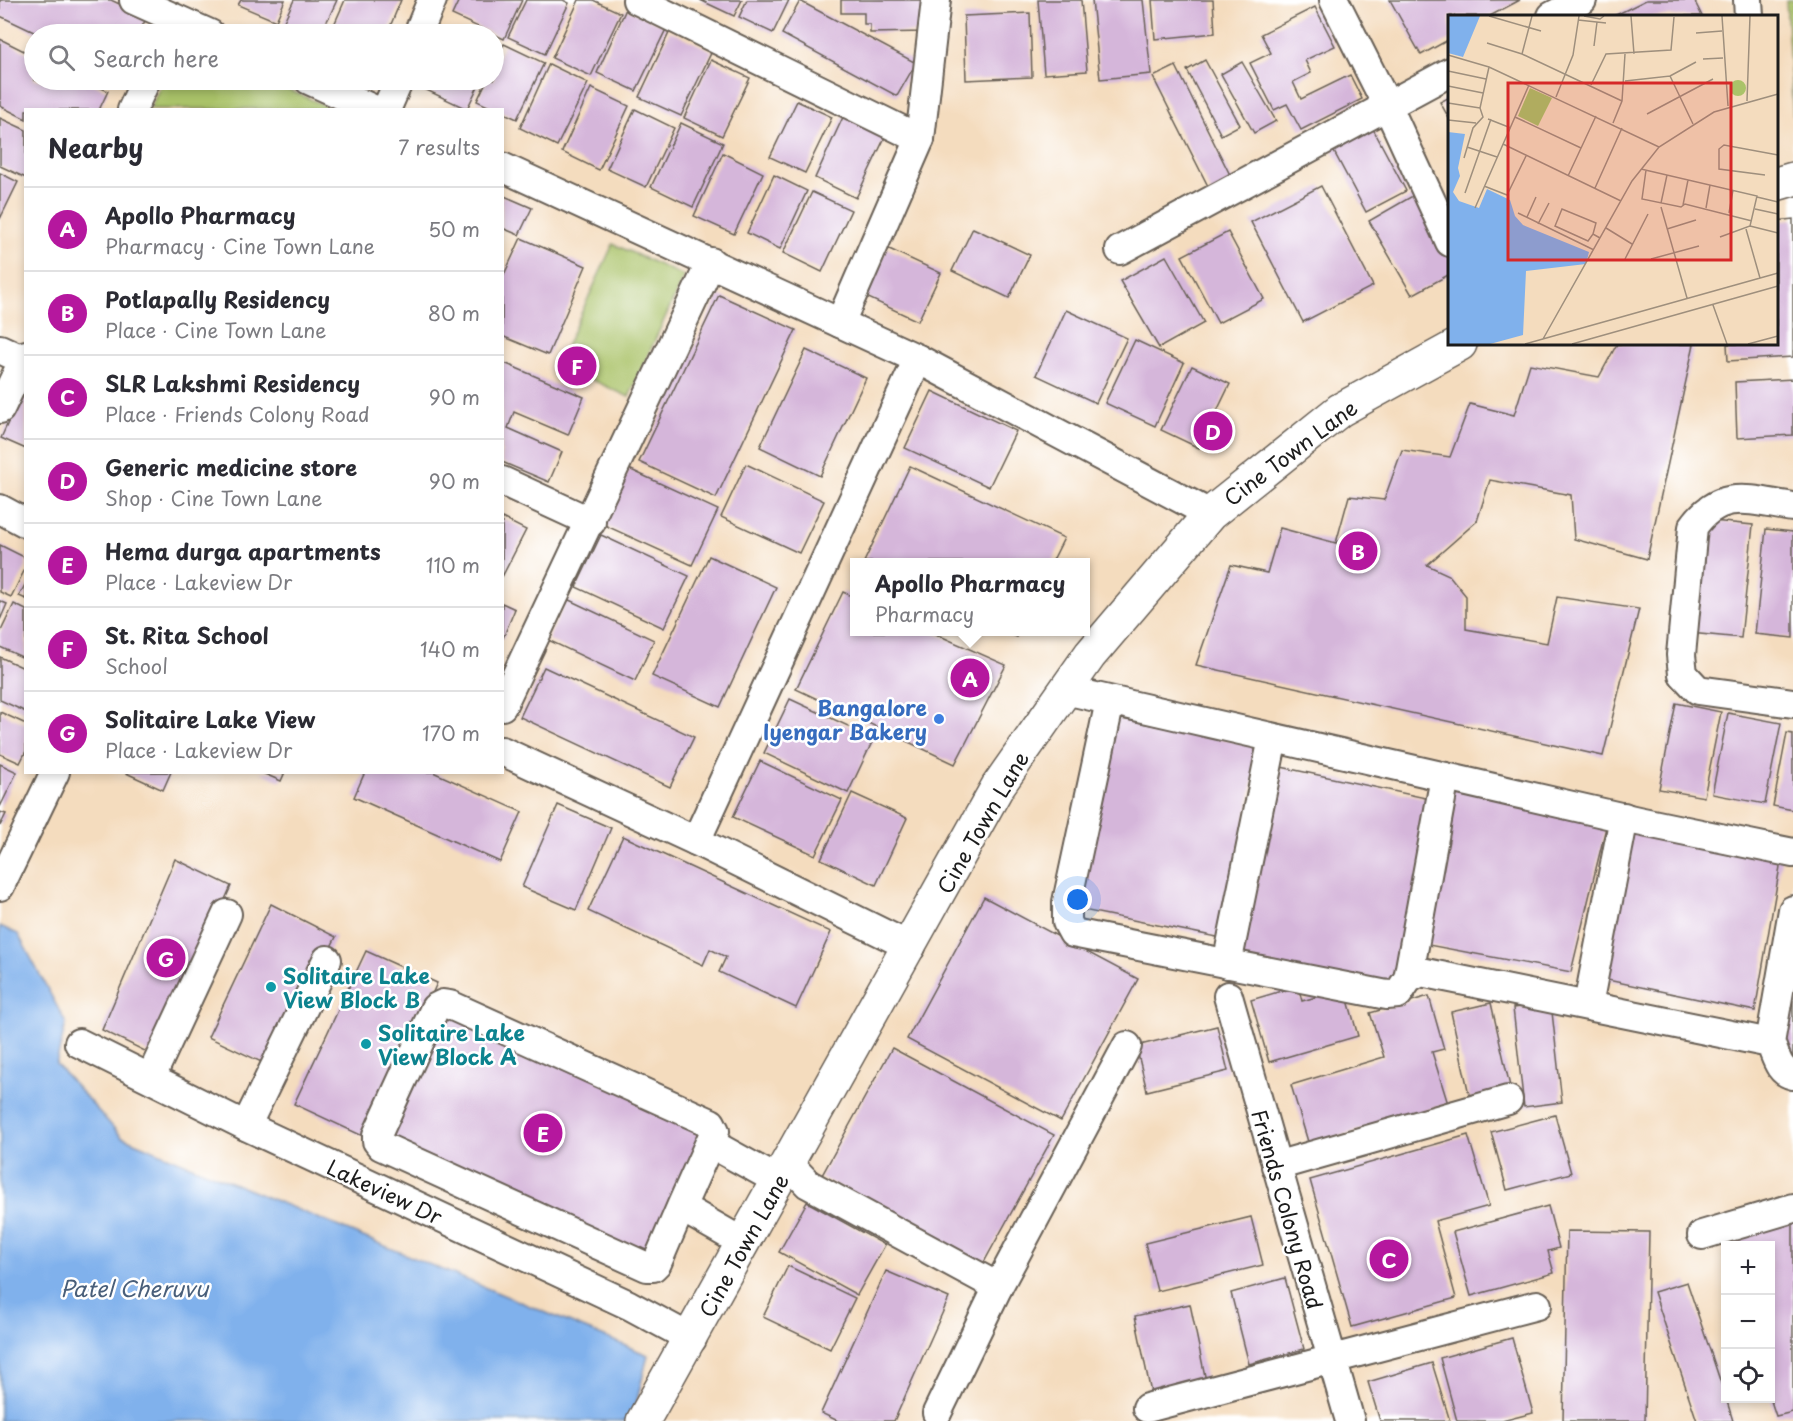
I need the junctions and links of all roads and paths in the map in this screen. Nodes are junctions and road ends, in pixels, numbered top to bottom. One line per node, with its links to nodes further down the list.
1 (134, 0): 11 (street)
2 (432, 0): 12 (street)
3 (637, 0): 8 (street)
4 (936, 0): 21 (street)
5 (1334, 0): 17 (street)
6 (1582, 0): 9 (street)
7 (1748, 0): 10 (street)
8 (672, 7): 21 (street)
9 (1554, 15)
10 (1749, 15)
11 (167, 24)
12 (422, 24)
13 (1448, 73): 17 (street)
14 (141, 90): 18 (street)
15 (331, 90): 19 (street)
16 (395, 90): 20 (street)
17 (1388, 105): 25 (street); 26 (street)
18 (133, 108)
19 (371, 108)
20 (387, 108)
21 (920, 139): 28 (street)
22 (504, 168): 27 (street)
23 (1793, 179): 24 (street)
24 (1778, 183)
25 (1448, 240)
26 (1120, 250)
27 (711, 262): 28 (street); 38 (street)
28 (840, 323): 31 (street)
29 (1458, 345): 36 (street, Cine Town Lane)
30 (16, 355): 32 (street)
31 (918, 359): 36 (street); 48 (street)
32 (0, 409)
33 (504, 483): 38 (street)
34 (1793, 507): 42 (street)
35 (0, 509): 37 (street)
36 (1210, 514): 39 (street, Cine Town Lane)
37 (24, 522)
38 (591, 522): 41 (street)
39 (1065, 690): 40 (street); 53 (street, Cine Town Lane)
40 (1110, 700): 43 (street); 55 (street)
41 (504, 702)
42 (1793, 702)
43 (1273, 738): 46 (street); 55 (street)
44 (504, 752): 48 (street)
45 (54, 774): 50 (street)
46 (1445, 777): 47 (street); 56 (street)
47 (1624, 817): 49 (street); 58 (street)
48 (696, 841): 53 (street)
49 (1793, 853)
50 (0, 886)
51 (1793, 910): 60 (street)
52 (227, 914): 63 (street)
53 (911, 947): 68 (street, Cine Town Lane)
54 (327, 960): 65 (street)
55 (1227, 964): 56 (street)
56 (1408, 979): 58 (street)
57 (1228, 996): 67 (street, Friends Colony Road)
58 (1588, 1005): 60 (street)
59 (79, 1043): 63 (street, Lakeview Dr)
60 (1770, 1043): 62 (street)
61 (1127, 1046): 73 (street)
62 (1793, 1075)
63 (151, 1077): 65 (street, Lakeview Dr)
64 (1508, 1100): 67 (street)
65 (246, 1126): 75 (street, Lakeview Dr)
66 (710, 1143): 68 (street); 69 (street); 69 (street)
67 (1276, 1166): 76 (street, Friends Colony Road)
68 (782, 1172): 72 (street, Cine Town Lane); 73 (street)
69 (681, 1207): 72 (street)
70 (1793, 1208): 71 (street)
71 (1702, 1235)
72 (742, 1242): 75 (street, Cine Town Lane)
73 (998, 1287): 78 (street)
74 (1537, 1305): 76 (street)
75 (692, 1338): 79 (street, Cine Town Lane)
76 (1331, 1358): 77 (street); 80 (street, Friends Colony Road)
77 (1148, 1408)
78 (937, 1413)
79 (643, 1421)
80 (1350, 1421)

